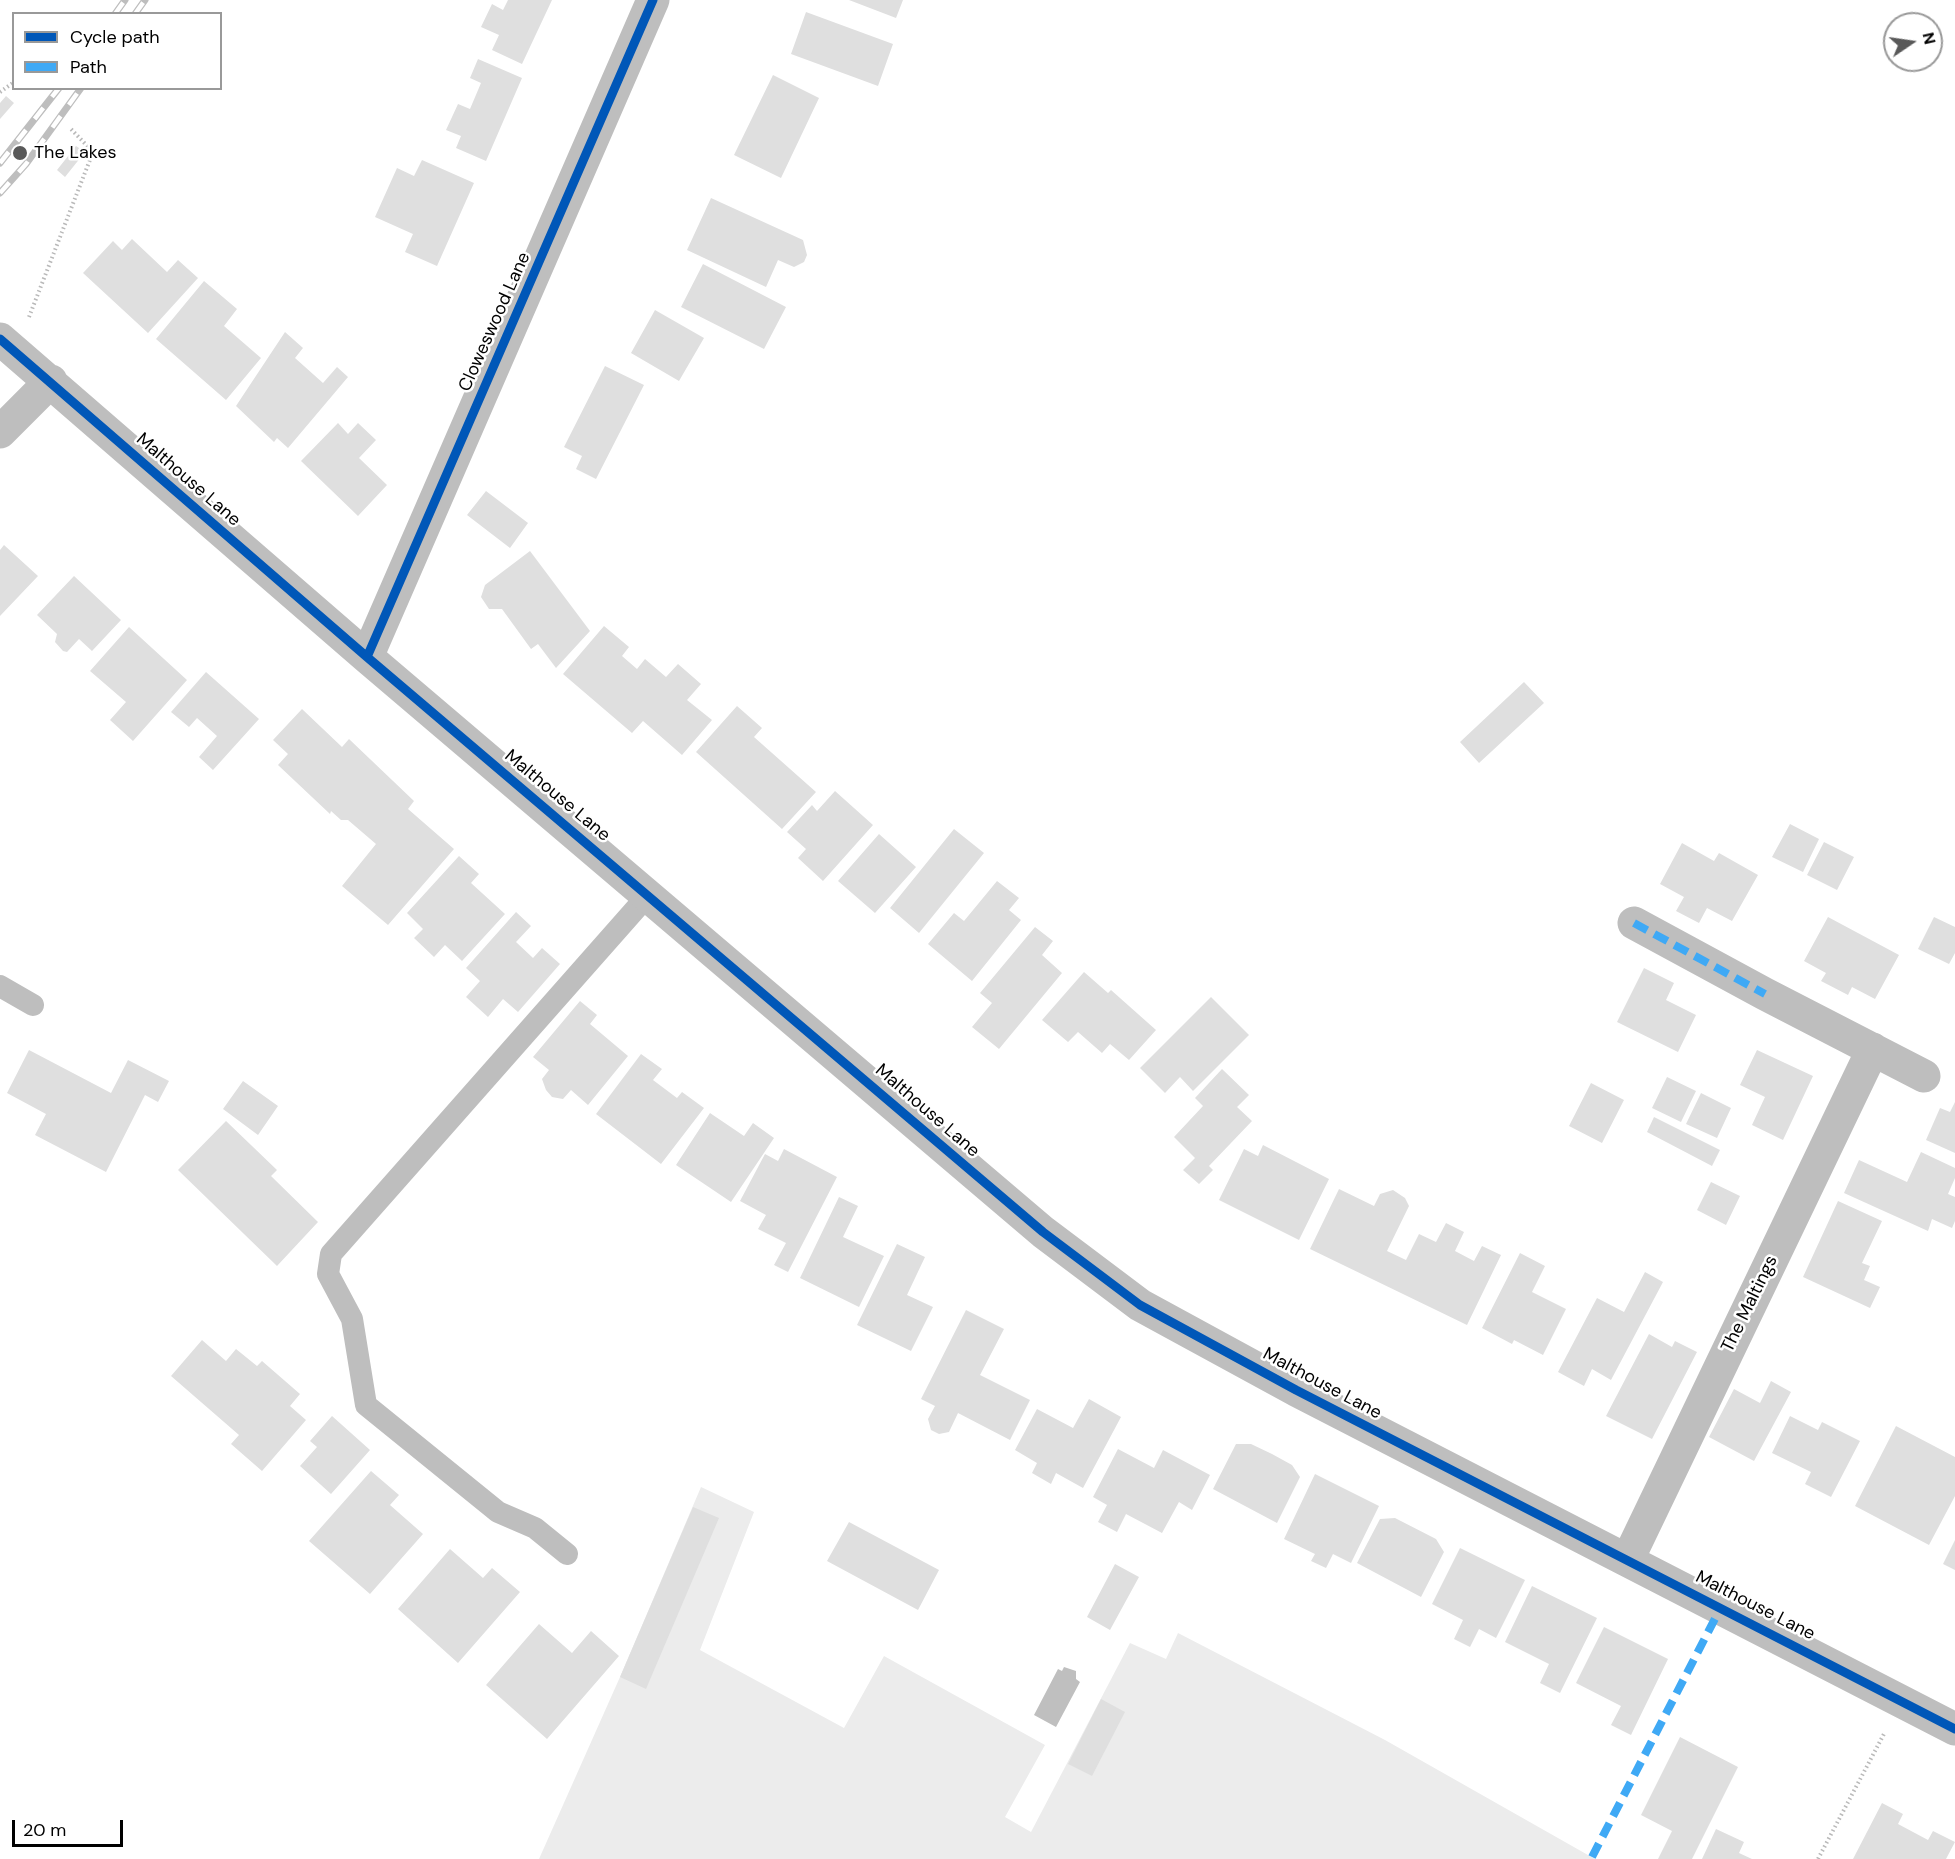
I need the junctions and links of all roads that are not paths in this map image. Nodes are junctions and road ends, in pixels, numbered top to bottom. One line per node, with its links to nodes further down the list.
1 (653, 0): 5 (street, Cloweswood Lane)
2 (0, 339): 3 (street, Malthouse Lane)
3 (51, 381): 4 (street); 5 (street, Malthouse Lane)
4 (0, 432)
5 (367, 657): 6 (street, Malthouse Lane)
6 (648, 895): 12 (lane); 13 (street, Malthouse Lane)
7 (1634, 923): 10 (street)
8 (0, 986): 9 (lane)
9 (33, 1005)
10 (1873, 1049): 11 (street); 13 (street, The Maltings)
11 (1924, 1076)
12 (567, 1554)
13 (1628, 1559): 14 (street, Malthouse Lane)
14 (1955, 1729)

